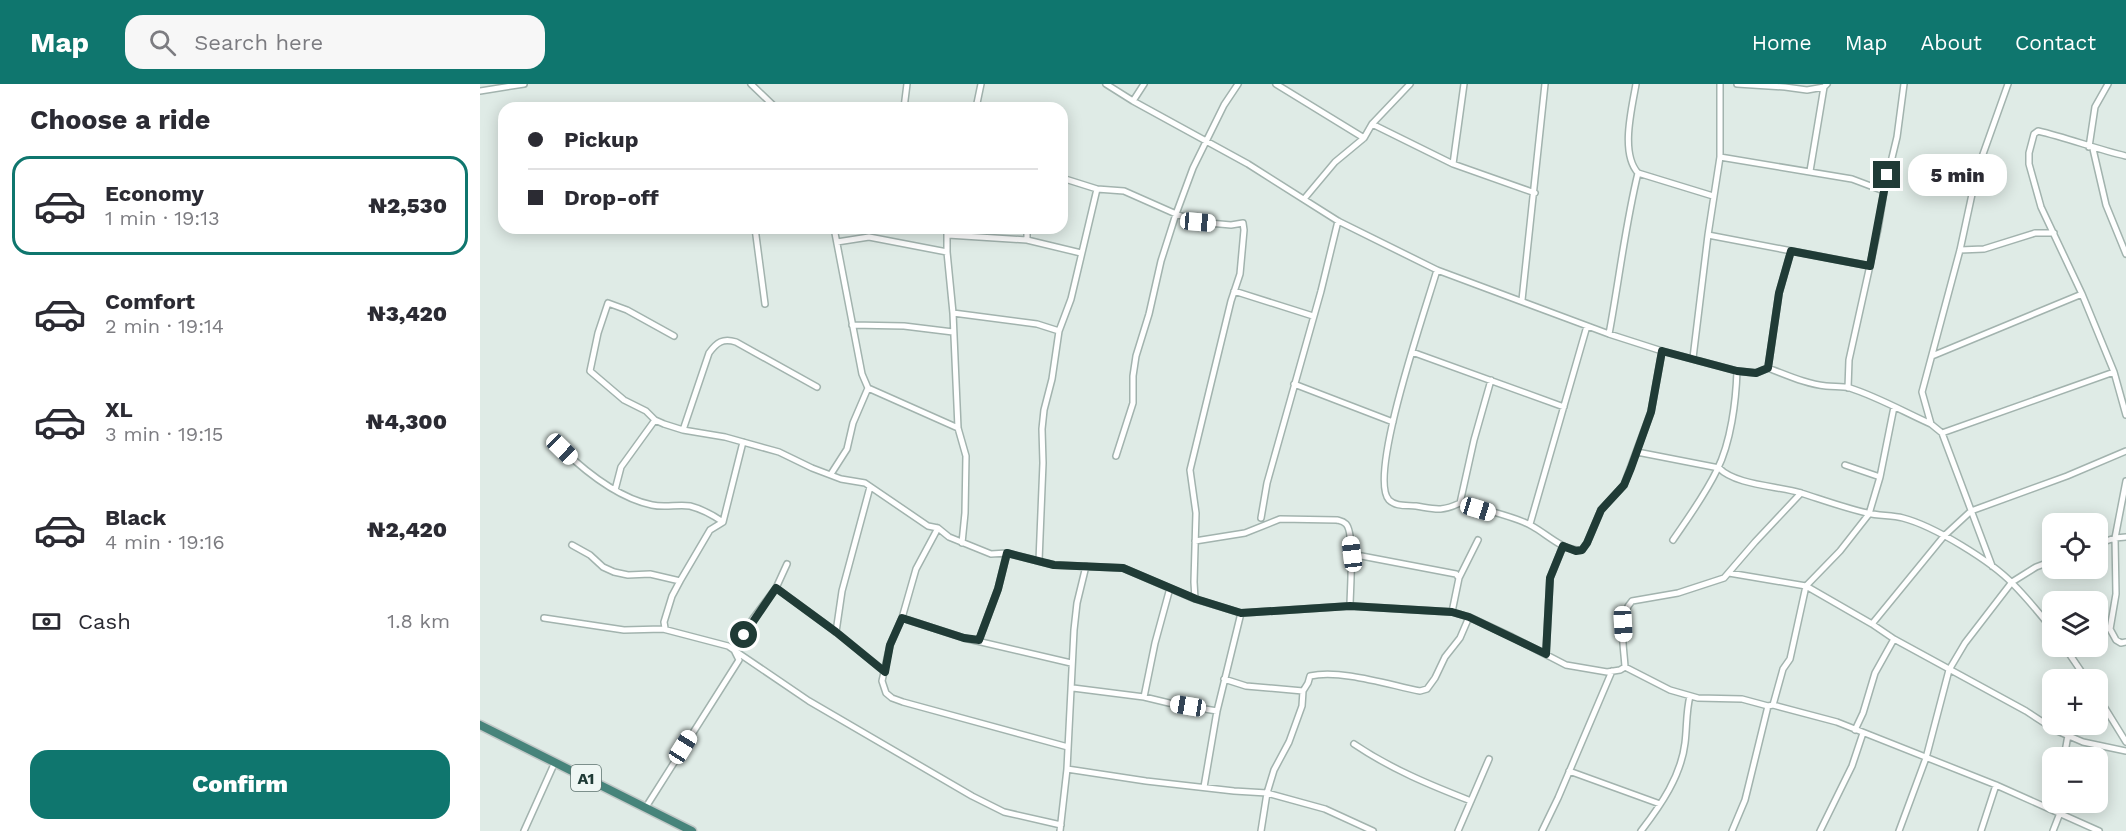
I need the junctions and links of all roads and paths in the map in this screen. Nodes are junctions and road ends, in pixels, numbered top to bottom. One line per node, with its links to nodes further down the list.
1 (524, 84): 19 (street)
2 (751, 84): 22 (street)
3 (908, 84): 23 (street)
4 (981, 84): 24 (street)
5 (1106, 84): 21 (street)
6 (1144, 84): 21 (street)
7 (1238, 84): 27 (street)
8 (1276, 84): 26 (street)
9 (1410, 84): 25 (street)
10 (1464, 84): 31 (street)
11 (1545, 84): 37 (street)
12 (1636, 84): 33 (street)
13 (1720, 84): 30 (street)
14 (1737, 84): 18 (street)
15 (1904, 84): 36 (street)
16 (2008, 84): 50 (street)
17 (2108, 84): 28 (street)
18 (1825, 86): 32 (street)
19 (491, 87): 20 (street)
20 (480, 91)
21 (1133, 101): 27 (street)
22 (770, 102)
23 (905, 102)
24 (977, 102)
25 (1372, 124): 26 (street); 31 (street)
26 (1364, 138): 39 (street)
27 (1206, 142): 39 (street); 40 (street)
28 (2091, 148): 29 (street); 42 (street); 54 (street)
29 (2126, 156)
30 (1720, 157): 32 (street); 38 (street)
31 (1453, 164): 37 (street)
32 (1810, 171): 36 (street)
33 (1638, 173): 38 (street); 67 (street)
34 (1068, 180): 35 (street)
35 (1097, 189): 40 (street); 53 (street)
36 (1884, 191): 55 (street)
37 (1535, 194): 59 (street)
38 (1713, 196): 47 (street)
39 (1304, 199): 41 (street)
40 (1176, 214): 57 (street); 94 (street)
41 (1338, 221): 56 (street); 62 (street)
42 (2054, 233): 50 (street); 58 (street)
43 (756, 234): 60 (street)
44 (835, 234): 49 (street)
45 (1027, 234): 48 (street)
46 (948, 235): 48 (street); 52 (street)
47 (1708, 235): 51 (street); 72 (street)
48 (1027, 240): 53 (street)
49 (837, 242): 52 (street); 63 (street)
50 (1960, 250): 71 (street)
51 (1791, 251): 55 (street); 73 (street)
52 (947, 252): 61 (street)
53 (1081, 253): 65 (street)
54 (2126, 254)
55 (1870, 266): 79 (street)
56 (1437, 270): 59 (street); 70 (street)
57 (1234, 291): 62 (street); 116 (street)
58 (2082, 294): 71 (street); 75 (street)
59 (1522, 300): 64 (street)
60 (765, 304)
61 (953, 313): 65 (street); 66 (street)
62 (1313, 316): 77 (street)
63 (852, 325): 66 (street); 80 (street)
64 (1587, 326): 67 (street); 81 (street)
65 (1059, 331): 122 (street)
66 (953, 332): 87 (street)
67 (1609, 334): 69 (street)
68 (674, 336): 84 (street)
69 (1662, 351): 72 (street); 93 (street)
70 (1413, 352): 76 (street); 85 (street)
71 (1932, 356): 86 (street)
72 (1693, 358): 74 (street)
73 (1768, 368): 74 (street); 79 (street)
74 (1737, 371): 96 (street)
75 (2114, 372): 83 (street); 89 (street)
76 (1491, 380): 81 (street); 103 (street)
77 (1294, 384): 85 (street); 106 (street)
78 (817, 387): 88 (street)
79 (1848, 387): 82 (street)
80 (868, 388): 87 (street); 97 (street)
81 (1564, 407): 108 (street)
82 (1894, 407): 86 (street); 98 (street)
83 (2126, 415)
84 (655, 420): 88 (street); 101 (street)
85 (1393, 422): 103 (street)
86 (1931, 424): 89 (street)
87 (958, 428): 117 (street)
88 (683, 430): 90 (street)
89 (1942, 433): 104 (street)
90 (743, 442): 97 (street); 107 (street)
91 (562, 449): 101 (street)
92 (2126, 451): 104 (street)
93 (1637, 452): 96 (street); 119 (street)
94 (1116, 456)
95 (1845, 465): 98 (street)
96 (1719, 468): 102 (street); 114 (street)
97 (831, 474): 100 (street)
98 (1880, 477): 105 (street)
99 (2126, 481): 112 (street)
100 (870, 487): 109 (street); 144 (street)
101 (615, 490): 107 (street)
102 (1801, 493): 105 (street); 127 (street)
103 (1460, 503): 108 (street)
104 (1971, 511): 110 (street); 126 (street)
105 (1869, 514): 110 (street); 131 (street)
106 (1261, 518)
107 (723, 522): 129 (street)
108 (1530, 524): 119 (street)
109 (938, 528): 117 (street); 141 (street)
110 (1944, 536): 126 (street); 142 (street)
111 (2126, 537): 112 (street)
112 (2115, 538): 115 (street); 147 (street)
113 (1478, 540): 128 (street)
114 (1672, 540)
115 (2108, 540)
116 (1195, 541): 121 (street); 134 (street)
117 (962, 543): 120 (street)
118 (572, 545): 129 (street)
119 (1563, 546): 149 (street)
120 (1007, 553): 122 (street); 146 (street)
121 (1352, 554): 128 (street); 135 (street)
122 (1039, 561): 125 (street)
123 (786, 564): 132 (street)
124 (2042, 565): 130 (street)
125 (1086, 566): 133 (street); 150 (street)
126 (1992, 566): 130 (street)
127 (1729, 573): 131 (street); 151 (street)
128 (1459, 578): 136 (street)
129 (680, 581): 143 (street)
130 (2012, 582): 139 (street); 152 (street)
131 (1806, 586): 142 (street); 160 (street)
132 (776, 588): 144 (street); 148 (street)
133 (1170, 588): 134 (street); 159 (street)
134 (1196, 599): 137 (street)
135 (1350, 606): 136 (street); 137 (street)
136 (1452, 612): 138 (street)
137 (1241, 613): 155 (street)
138 (1469, 617): 149 (street); 157 (street)
139 (2042, 617)
140 (543, 618): 143 (street)
141 (902, 618): 146 (street); 153 (street)
142 (1872, 624): 145 (street)
143 (663, 628): 148 (street)
144 (836, 632): 153 (street)
145 (1894, 639): 152 (street); 165 (street)
146 (979, 640): 150 (street)
147 (2126, 642)
148 (735, 650): 184 (street); 187 (street)
149 (1546, 654): 154 (street)
150 (1071, 663): 156 (street)
151 (1625, 667): 154 (street); 158 (street)
152 (1949, 670): 163 (street); 173 (street)
153 (885, 672): 170 (street)
154 (1612, 672): 177 (street)
155 (1224, 679): 157 (street); 161 (street)
156 (1072, 688): 159 (street); 170 (street)
157 (1302, 691): 180 (street)
158 (1690, 696): 160 (street); 182 (street)
159 (1144, 697): 161 (street)
160 (1771, 706): 165 (street); 195 (street)
161 (1217, 711): 179 (street)
162 (2108, 713): 168 (street)
163 (2042, 721)
164 (480, 725): 175 (highway, A1)
165 (1855, 730): 166 (street)
166 (1863, 733): 173 (street); 196 (street)
167 (2068, 735): 171 (street); 172 (street)
168 (2126, 742)
169 (1354, 744): 181 (street)
170 (1068, 747): 176 (street)
171 (2066, 747)
172 (2126, 751)
173 (1926, 758): 178 (street); 197 (street)
174 (1490, 759): 181 (street)
175 (555, 762): 184 (highway, A1); 188 (street)
176 (1067, 769): 179 (street); 187 (street)
177 (1569, 771): 182 (street); 193 (street)
178 (1996, 785): 183 (street); 198 (street)
179 (1204, 787): 180 (street)
180 (1267, 793): 190 (street); 191 (street)
181 (1471, 801): 192 (street)
182 (1660, 804): 194 (street)
183 (2042, 805)
184 (646, 807): 189 (highway, A1)
185 (2057, 813): 199 (street)
186 (2061, 813): 200 (street)
187 (1060, 828)
188 (524, 831)
189 (692, 831)
190 (1261, 831)
191 (1373, 831)
192 (1458, 831)
193 (1542, 831)
194 (1641, 831)
195 (1732, 831)
196 (1820, 831)
197 (1899, 831)
198 (1981, 831)
199 (2053, 831)
200 (2099, 831)

